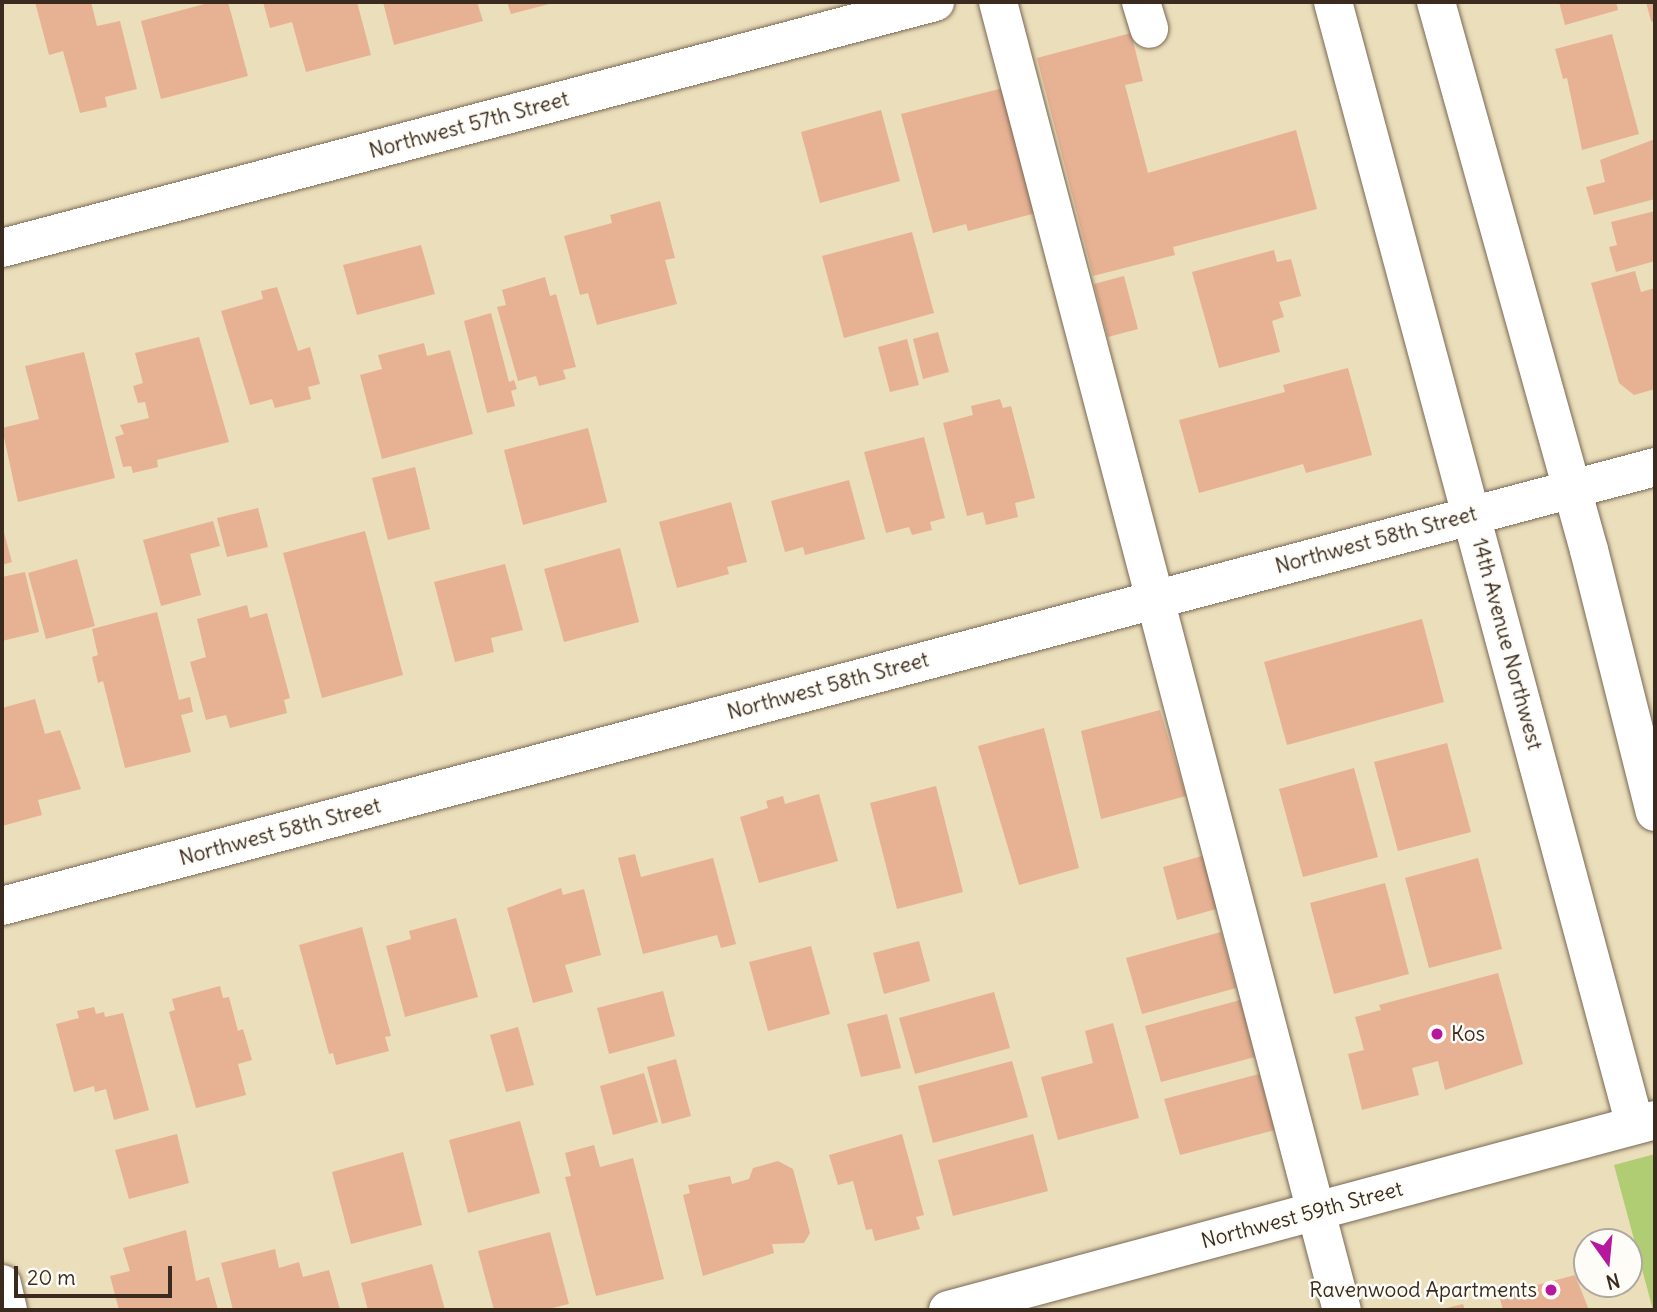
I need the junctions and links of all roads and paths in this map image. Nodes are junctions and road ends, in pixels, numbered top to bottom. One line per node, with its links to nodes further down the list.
1 (935, 2): 5 (street, Northwest 57th Street)
2 (999, 2): 9 (street)
3 (1333, 2): 8 (street, 14th Avenue Northwest)
4 (1436, 2): 7 (street)
5 (2, 248)
6 (1655, 467): 7 (street, Northwest 58th Street)
7 (1571, 488): 8 (street, Northwest 58th Street); 10 (street)
8 (1472, 515): 9 (street, Northwest 58th Street); 12 (street, 14th Avenue Northwest)
9 (1153, 600): 11 (street, Northwest 58th Street); 13 (street)
10 (1655, 812)
11 (2, 906)
12 (1645, 1123): 13 (street, Northwest 59th Street)
13 (1315, 1212): 16 (street, Northwest 59th Street); 17 (street)
14 (2, 1284): 15 (street)
15 (8, 1310)
16 (948, 1310)
17 (1342, 1310)

